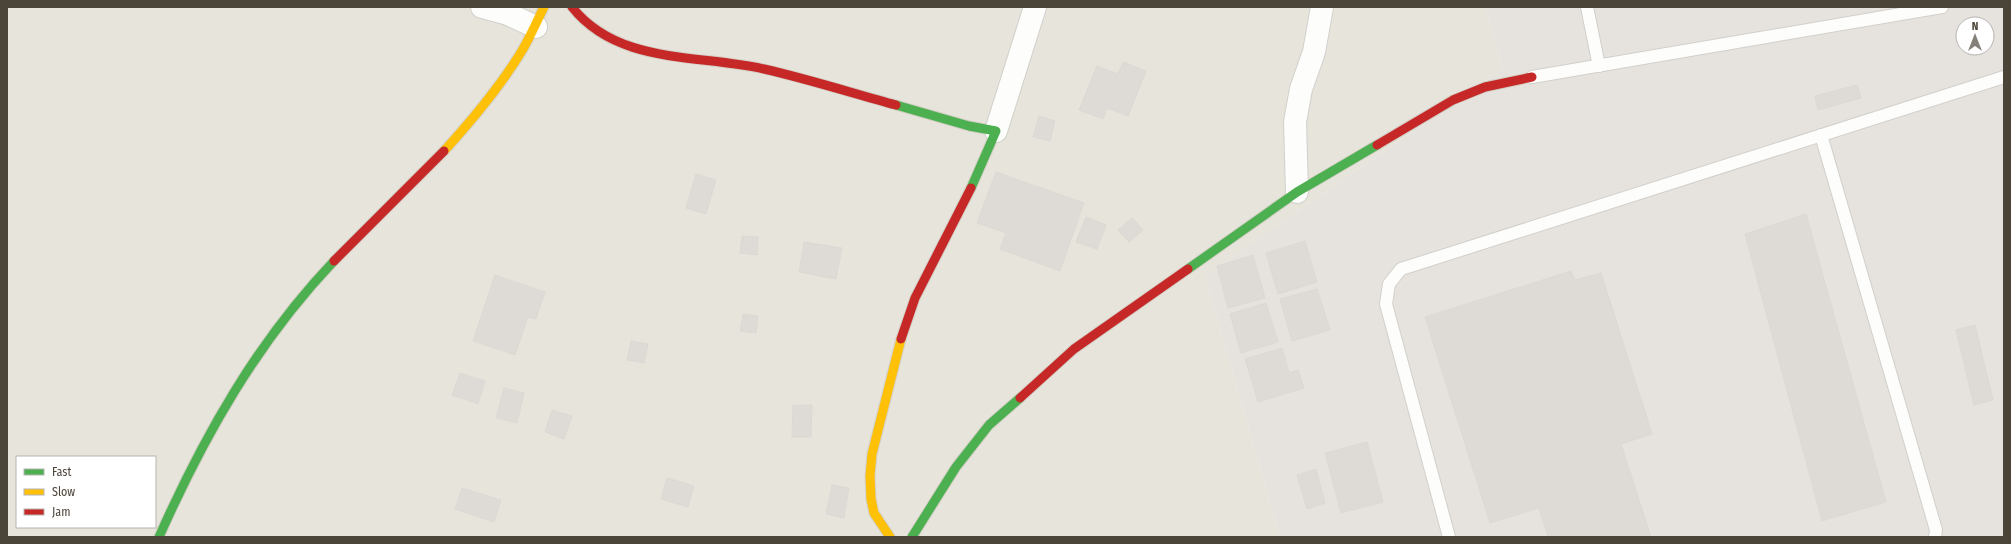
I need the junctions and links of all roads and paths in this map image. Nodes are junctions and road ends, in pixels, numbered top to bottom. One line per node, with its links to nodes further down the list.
1 (482, 7): 7 (street)
2 (572, 7): 11 (street)
3 (1035, 7): 11 (street)
4 (1322, 7): 13 (street)
5 (1587, 7): 8 (lane)
6 (1942, 7): 8 (lane)
7 (540, 17): 14 (street)
8 (1598, 66): 9 (lane)
9 (1532, 77): 13 (street)
10 (2004, 77): 12 (lane)
11 (996, 131): 15 (street)
12 (1821, 135): 17 (lane); 18 (lane)
13 (1297, 192): 16 (street)
14 (159, 537)
15 (890, 537)
16 (912, 537)
17 (1449, 537)
18 (1935, 537)

